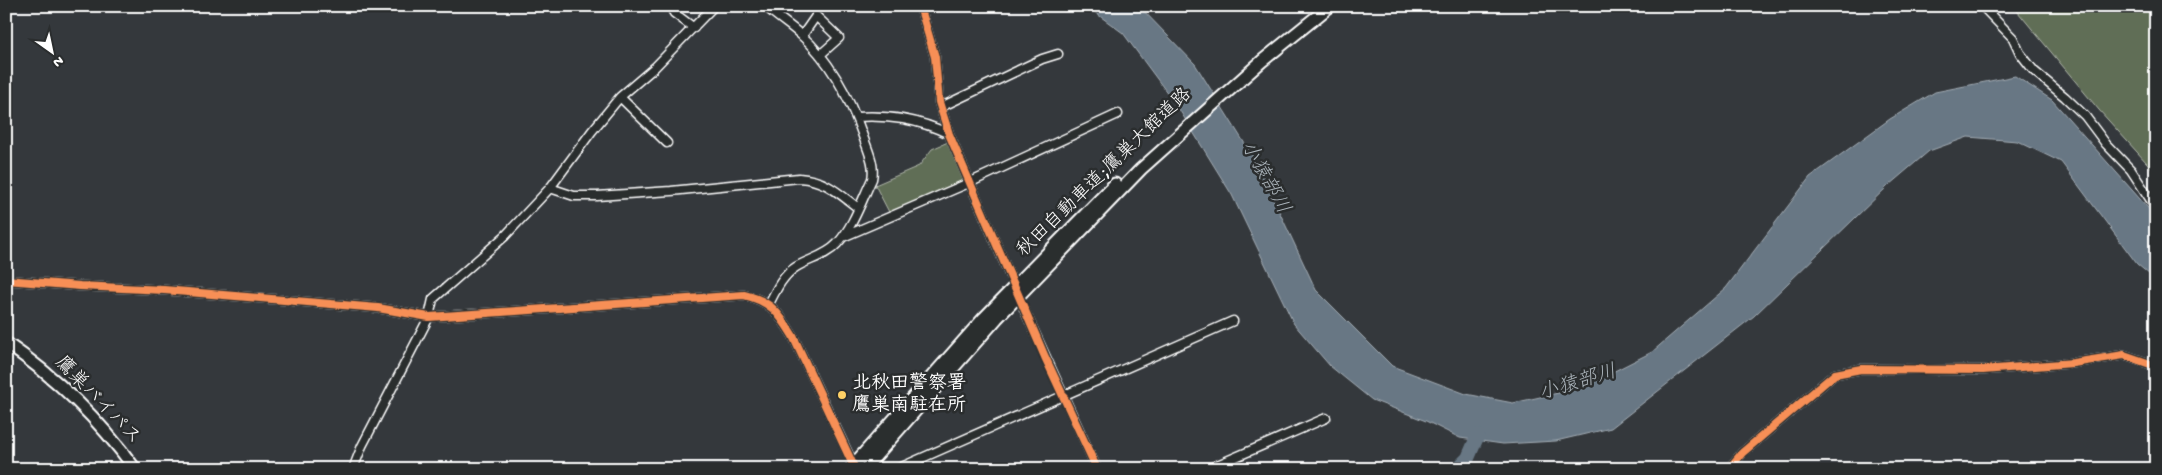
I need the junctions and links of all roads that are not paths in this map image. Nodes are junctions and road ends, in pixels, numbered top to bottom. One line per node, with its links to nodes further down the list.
1 (670, 6): 8 (street)
2 (714, 6): 8 (street)
3 (765, 6): 9 (street)
4 (920, 6): 14 (street)
5 (1317, 6): 12 (highway, 秋田自動車道;鷹巣大館道路)
6 (1330, 6): 12 (highway, 秋田自動車道;鷹巣大館道路)
7 (1982, 6): 22 (street)
8 (694, 28): 13 (street)
9 (802, 36): 11 (street); 11 (street)
10 (1058, 54): 14 (street)
11 (820, 55): 16 (street)
12 (1260, 58): 34 (highway, 秋田自動車道;鷹巣大館道路)
13 (620, 97): 18 (street); 20 (street)
14 (941, 107): 17 (street)
15 (1118, 114): 19 (street)
16 (856, 117): 17 (street); 21 (street)
17 (949, 134): 19 (street)
18 (667, 143)
19 (971, 182): 23 (street); 24 (street)
20 (550, 188): 21 (street); 28 (street)
21 (858, 208): 23 (street)
22 (2156, 208)
23 (843, 237): 26 (street)
24 (1010, 276)
25 (7, 280): 28 (street)
26 (769, 304): 28 (street); 34 (street)
27 (1024, 309): 32 (street)
28 (429, 317): 36 (street)
29 (1233, 321): 32 (street)
30 (6, 343): 35 (highway, 鷹巣バイパス)
31 (2156, 366): 40 (street)
32 (1064, 396): 37 (street); 38 (street)
33 (1326, 418): 39 (street)
34 (858, 467)
35 (135, 469)
36 (353, 469)
37 (897, 469)
38 (1097, 469)
39 (1208, 469)
40 (1729, 469)

